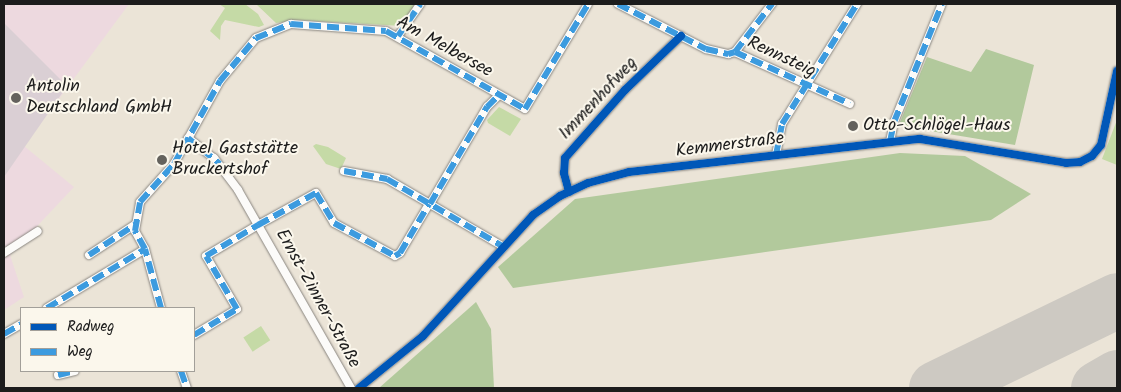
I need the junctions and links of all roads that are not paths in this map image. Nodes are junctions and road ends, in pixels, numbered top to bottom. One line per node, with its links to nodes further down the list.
1 (420, 4): 7 (street)
2 (588, 4): 12 (street, Am Melbersee)
3 (618, 4): 8 (street, Rennsteig)
4 (772, 4): 9 (street)
5 (857, 4): 11 (street, Kemmerstraße)
6 (942, 4): 15 (street)
7 (398, 36): 12 (street, Am Melbersee); 14 (street, Am Melbersee)
8 (681, 36): 9 (street, Rennsteig); 18 (street, Immenhofweg)
9 (735, 52): 11 (street, Rennsteig)
10 (1117, 71): 15 (street, Kemmerstraße)
11 (806, 86): 13 (street, Rennsteig); 16 (street, Kemmerstraße)
12 (498, 96): 19 (street)
13 (850, 104)
14 (188, 138): 20 (street, Am Melbersee); 21 (street, Ernst-Zinner-Straße)
15 (890, 142): 16 (street, Kemmerstraße)
16 (776, 155): 18 (street, Kemmerstraße)
17 (344, 171): 19 (street)
18 (569, 192): 23 (street, Kemmerstraße)
19 (429, 204): 21 (street, Ernst-Zinner-Straße); 23 (street)
20 (136, 224): 24 (street); 26 (street)
21 (258, 225): 31 (street, Ernst-Zinner-Straße); 36 (street, Ernst-Zinner-Straße)
22 (38, 231): 25 (street)
23 (504, 247): 37 (street, Kemmerstraße)
24 (145, 249): 27 (street); 28 (street)
25 (4, 253)
26 (89, 256)
27 (48, 307)
28 (161, 307)
29 (20, 325): 30 (street)
30 (4, 334)
31 (195, 334)
32 (71, 372): 34 (street)
33 (181, 372): 35 (street)
34 (58, 375)
35 (187, 388)
36 (351, 388)
37 (360, 388)

